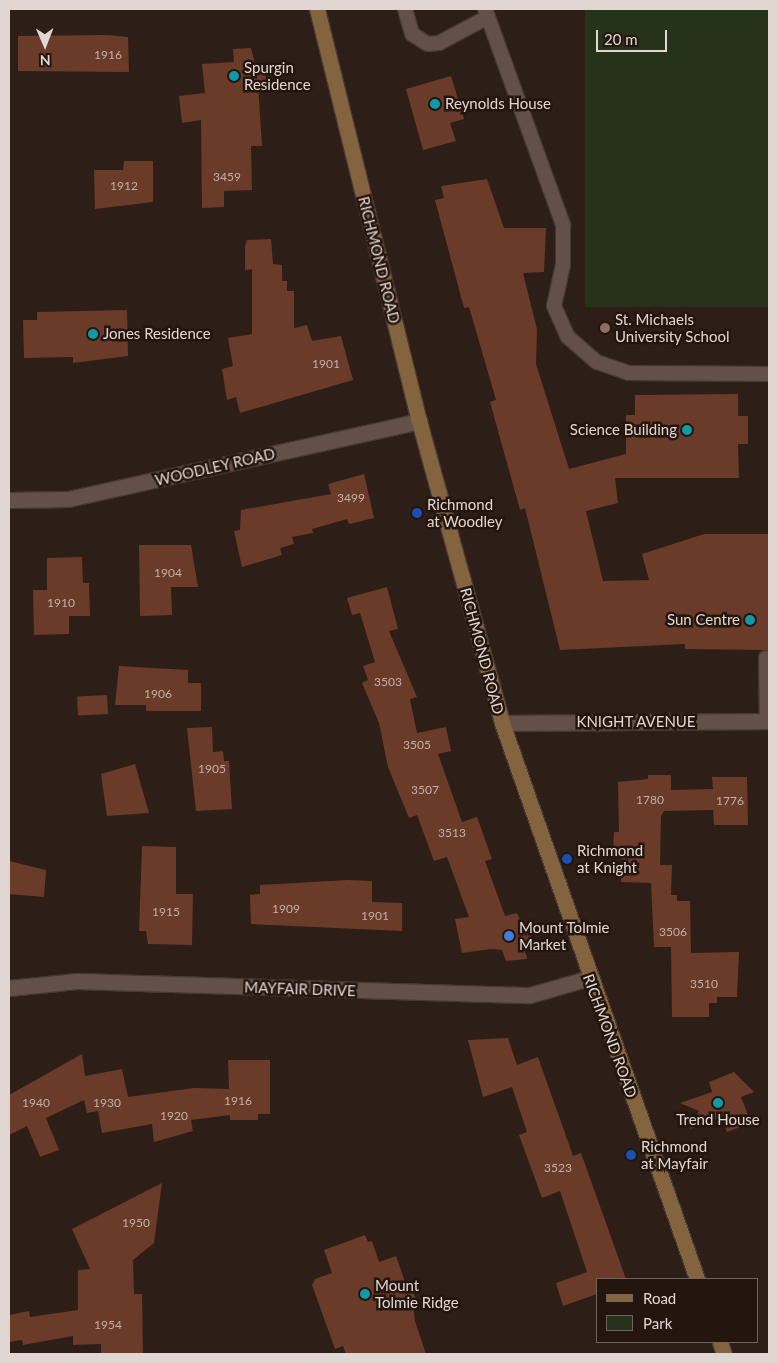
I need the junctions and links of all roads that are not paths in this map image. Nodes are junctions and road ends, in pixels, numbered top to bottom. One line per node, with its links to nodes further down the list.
1 (317, 9): 5 (main road, RICHMOND ROAD)
2 (405, 9): 3 (lane)
3 (487, 13): 4 (lane)
4 (769, 374)
5 (419, 421): 6 (street, WOODLEY ROAD); 9 (main road, RICHMOND ROAD)
6 (9, 500)
7 (766, 658): 8 (lane)
8 (768, 721): 9 (street, KNIGHT AVENUE)
9 (502, 723): 10 (main road, RICHMOND ROAD)
10 (589, 978): 11 (street, MAYFAIR DRIVE); 12 (main road, RICHMOND ROAD)
11 (9, 988)
12 (697, 1278)

